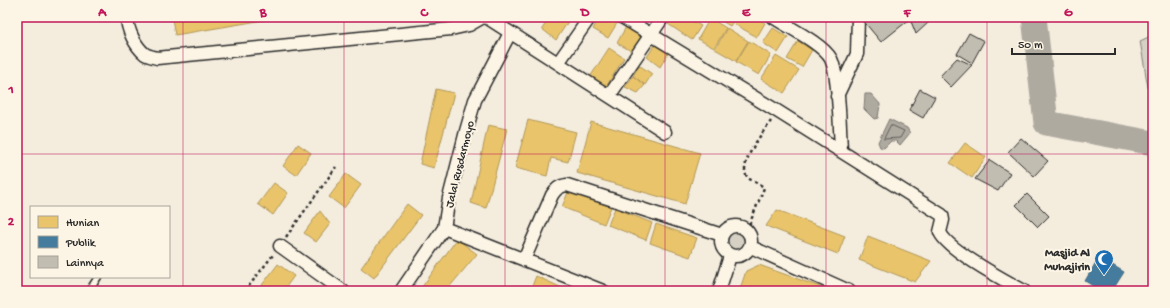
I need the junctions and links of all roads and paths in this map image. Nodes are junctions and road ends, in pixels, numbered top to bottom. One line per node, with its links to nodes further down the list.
1 (127, 17): 2 (street)
2 (484, 17): 8 (street)
3 (590, 17): 10 (street)
4 (622, 17): 9 (street)
5 (663, 17): 9 (street)
6 (773, 17): 12 (street)
7 (858, 17): 12 (street)
8 (510, 33): 10 (street); 17 (street, Jalal Rusdarmoyo)
9 (651, 35): 11 (street); 13 (street)
10 (558, 63): 11 (street)
11 (609, 96): 14 (street)
12 (837, 96): 15 (street)
13 (777, 110): 15 (street); 18 (path)
14 (665, 132)
15 (842, 151): 32 (street)
16 (336, 167): 20 (path)
17 (444, 228): 23 (street); 28 (street, Jalal Rusdarmoyo)
18 (747, 230): 19 (street); 21 (street)
19 (722, 235): 22 (street); 23 (street)
20 (280, 246): 26 (path); 27 (street)
21 (751, 247): 22 (street); 31 (street)
22 (730, 256): 30 (street)
23 (524, 260): 29 (street)
24 (97, 278): 25 (lane)
25 (89, 291)
26 (245, 291)
27 (344, 291)
28 (401, 291)
29 (603, 291)
30 (720, 291)
31 (849, 291)
32 (1024, 291)

